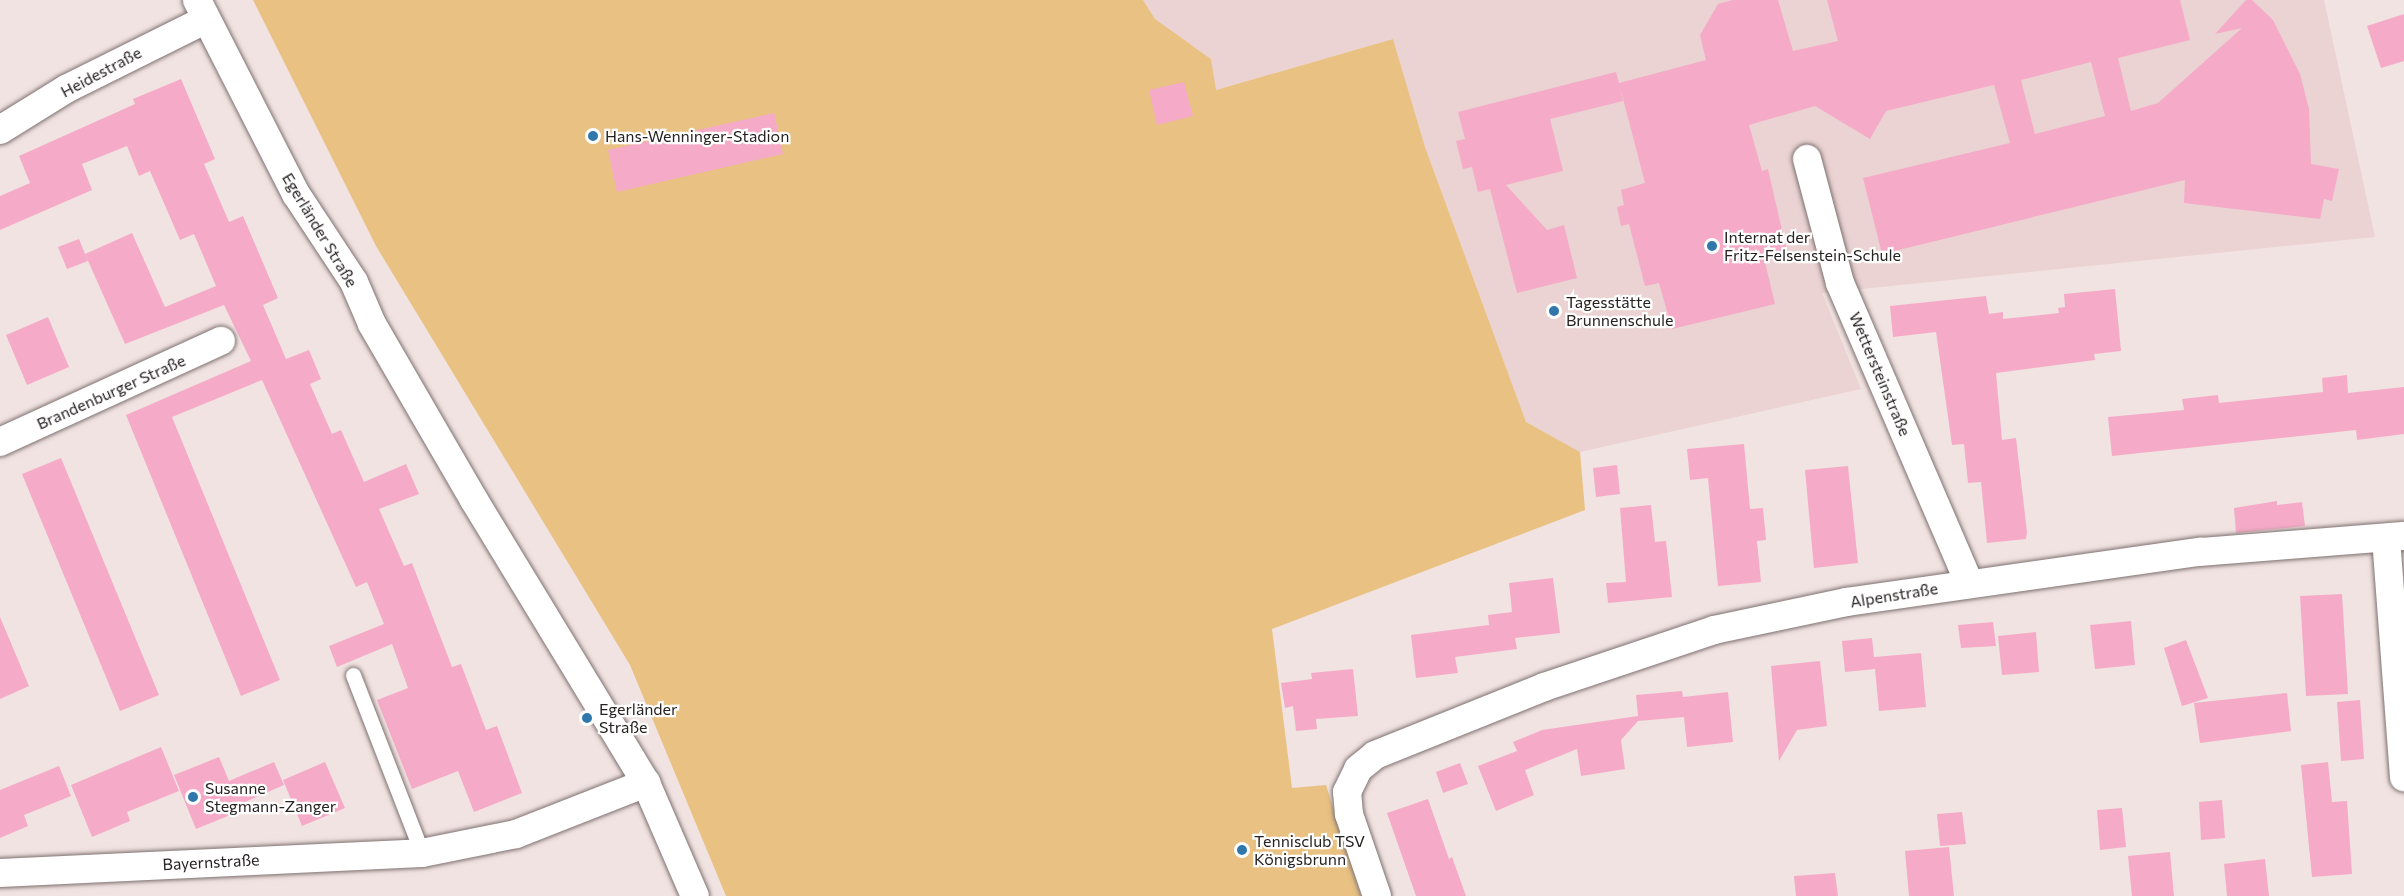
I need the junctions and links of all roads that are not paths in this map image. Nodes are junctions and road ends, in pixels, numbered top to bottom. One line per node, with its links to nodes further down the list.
1 (201, 10): 2 (street, Heidestraße); 10 (street, Egerländer Straße)
2 (0, 130)
3 (1806, 159): 7 (street, Wettersteinstraße)
4 (221, 341): 5 (street, Brandenburger Straße)
5 (0, 442)
6 (2395, 537): 7 (street, Alpenstraße); 9 (street)
7 (1969, 583): 14 (street, Alpenstraße)
8 (353, 675): 11 (lane)
9 (2404, 777)
10 (646, 783): 11 (street, Bayernstraße); 13 (street, Egerländer Straße)
11 (422, 853): 12 (street, Bayernstraße)
12 (0, 873)
13 (695, 896)
14 (1377, 896)

